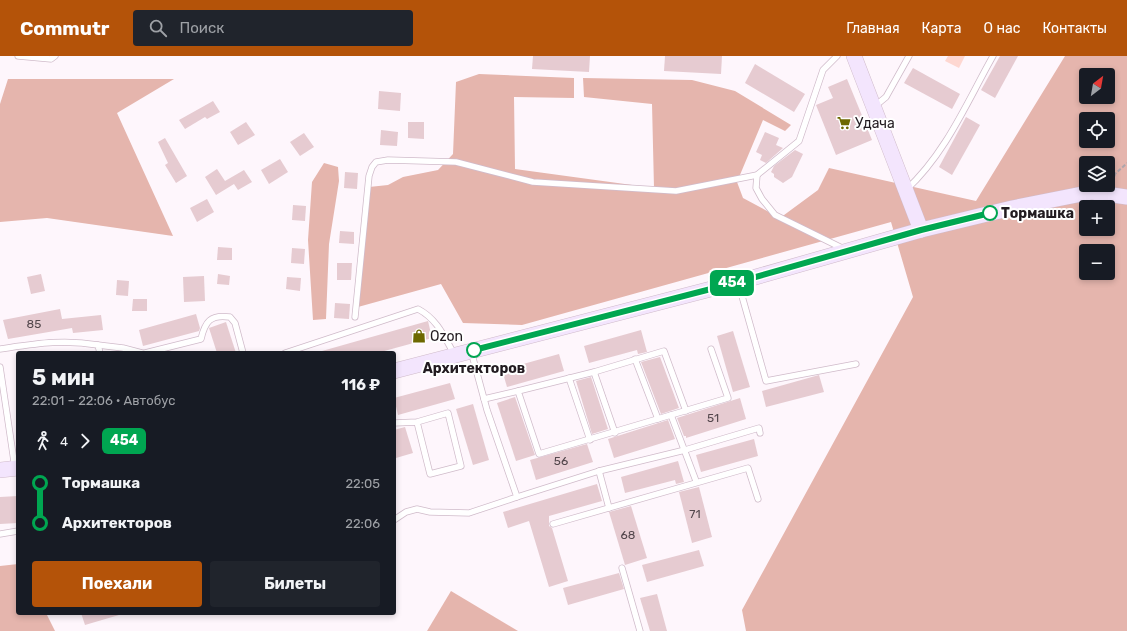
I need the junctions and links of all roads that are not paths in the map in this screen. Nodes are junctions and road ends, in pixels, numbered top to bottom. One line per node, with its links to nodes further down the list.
1 (18, 56): 2 (lane)
2 (55, 56)
3 (838, 56): 8 (lane)
4 (854, 56): 7 (street)
5 (909, 56): 7 (lane)
6 (993, 56): 9 (lane)
7 (874, 106): 9 (street)
8 (757, 175): 12 (lane); 14 (lane)
9 (906, 190): 11 (street)
10 (1127, 197): 11 (street)
11 (921, 230): 12 (street)
12 (849, 251): 13 (street)
13 (738, 282): 23 (street); 26 (lane)
14 (355, 317)
15 (98, 345): 16 (lane); 18 (lane); 19 (lane)
16 (0, 349)
17 (711, 349): 33 (lane)
18 (100, 351)
19 (134, 351)
20 (153, 351): 21 (lane)
21 (242, 351)
22 (291, 351): 24 (lane)
23 (471, 351): 24 (street); 32 (lane)
24 (454, 354): 28 (street)
25 (635, 359): 29 (lane); 33 (lane); 35 (lane)
26 (856, 364)
27 (0, 367): 42 (lane)
28 (396, 370)
29 (594, 372): 30 (lane); 38 (lane)
30 (569, 378): 31 (lane); 40 (lane)
31 (518, 391): 32 (lane); 40 (lane)
32 (484, 399): 47 (lane)
33 (686, 411): 34 (lane)
34 (671, 415): 35 (lane); 41 (lane)
35 (658, 419): 38 (lane)
36 (417, 422): 36 (lane); 37 (lane)
37 (396, 423)
38 (615, 433): 40 (lane)
39 (760, 433): 41 (lane)
40 (590, 440)
41 (684, 450): 45 (lane); 46 (lane)
42 (16, 462)
43 (16, 468): 44 (street)
44 (0, 470)
45 (599, 471): 47 (lane); 49 (lane)
46 (696, 481): 48 (lane); 49 (lane)
47 (517, 497): 50 (lane)
48 (758, 499)
49 (609, 508): 51 (lane)
50 (396, 519)
51 (553, 524)
52 (16, 531): 53 (lane)
53 (0, 534)
54 (622, 568): 55 (lane)
55 (640, 631)

